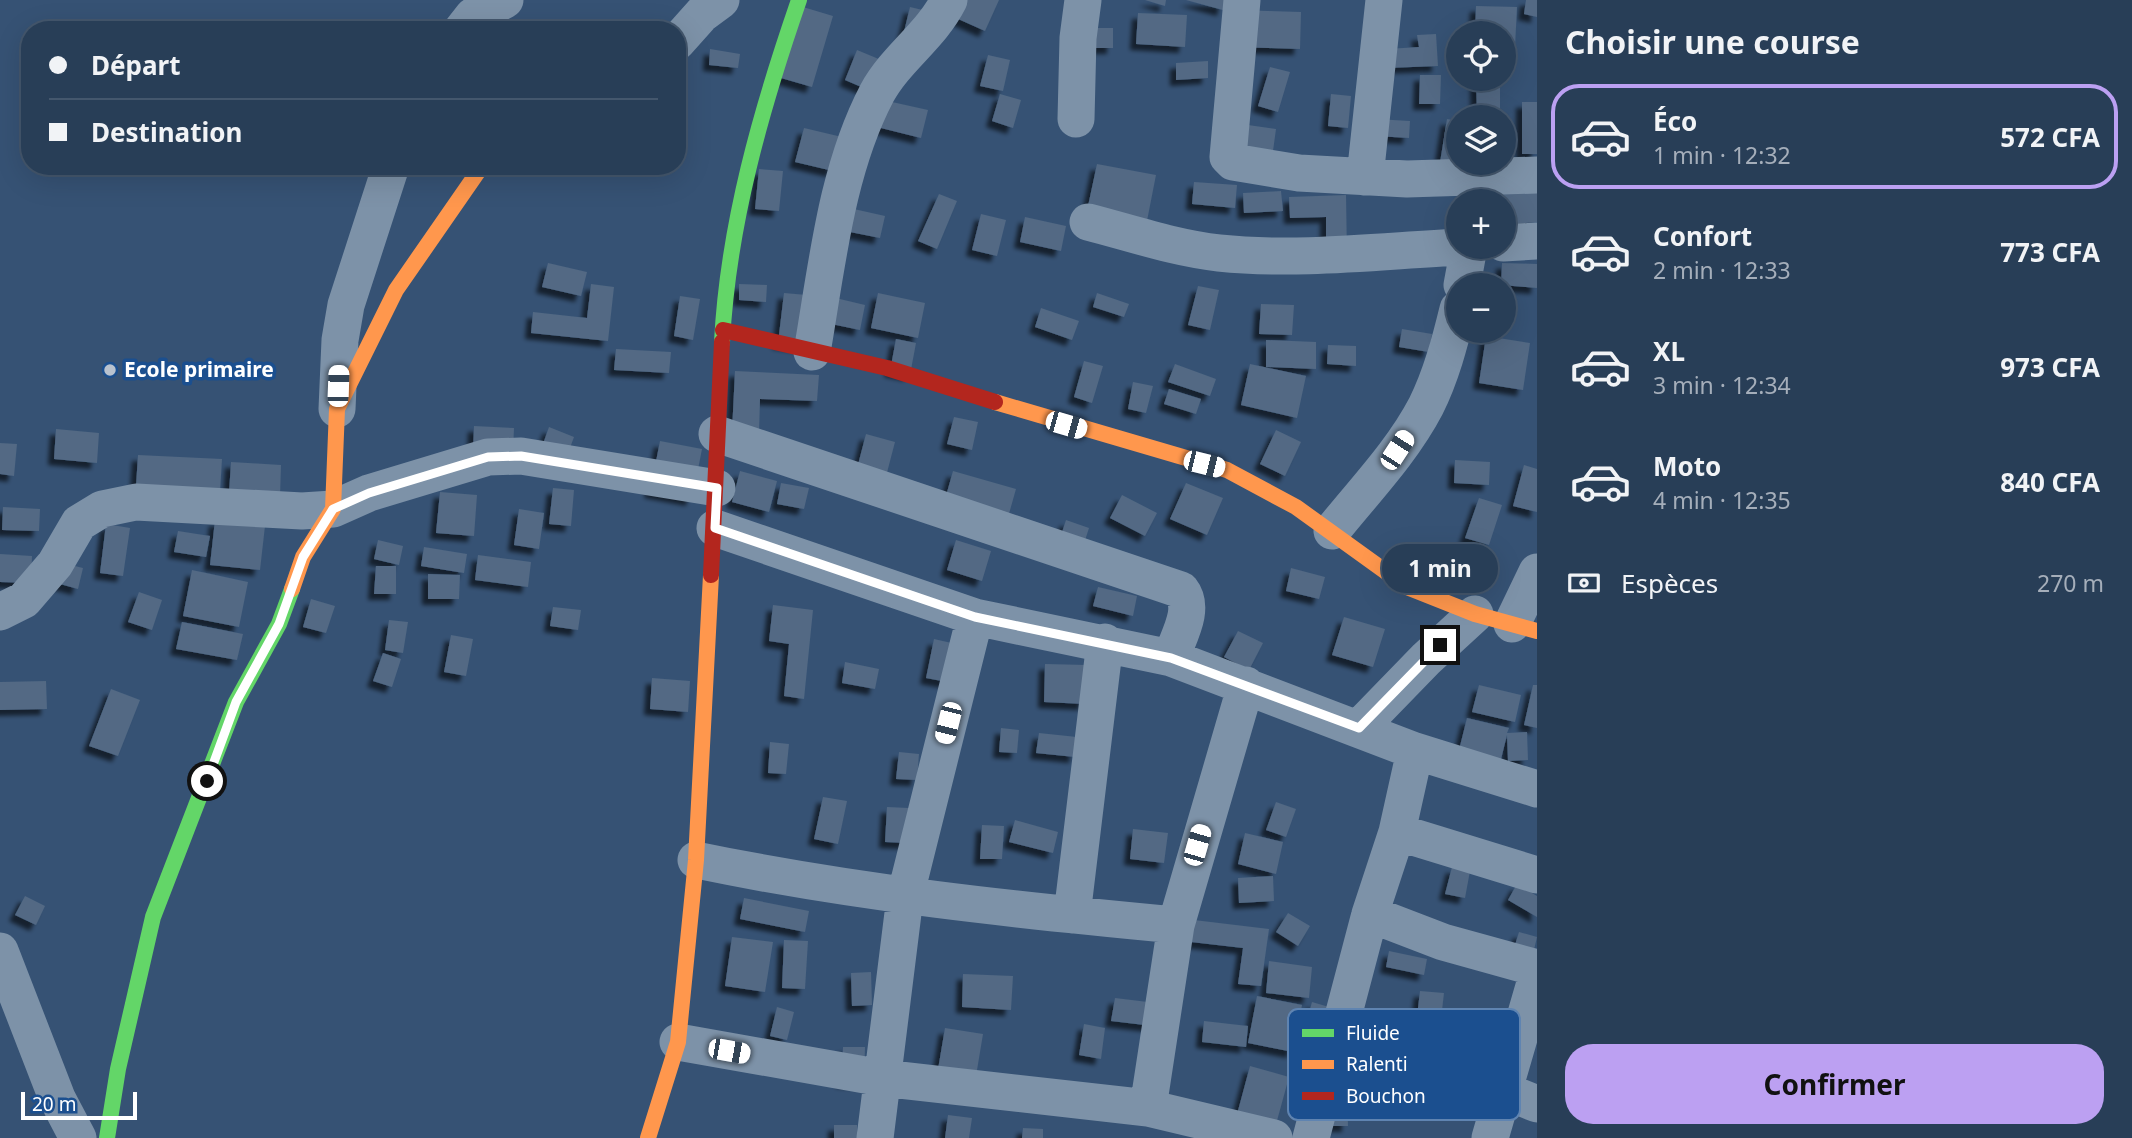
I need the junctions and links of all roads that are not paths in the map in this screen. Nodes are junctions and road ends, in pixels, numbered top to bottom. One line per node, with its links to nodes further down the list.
1 (505, 0): 8 (street)
2 (721, 0): 9 (street)
3 (799, 0): 19 (street)
4 (949, 0): 21 (street)
5 (1083, 0): 10 (street)
6 (1242, 0): 14 (street)
7 (1384, 0): 14 (street)
8 (468, 15)
9 (686, 32)
10 (1076, 119)
11 (387, 175): 22 (street)
12 (476, 175): 22 (street)
13 (1537, 175): 14 (street)
14 (1365, 177)
15 (1088, 222): 18 (street)
16 (1537, 241): 17 (street)
17 (1516, 242)
18 (1446, 248)
19 (723, 330): 21 (street); 23 (street)
20 (1449, 343): 27 (street)
21 (812, 352): 27 (street)
22 (337, 409): 25 (street)
23 (717, 434): 24 (street); 34 (street)
24 (717, 488): 25 (street); 26 (street)
25 (333, 509): 29 (street); 59 (street)
26 (715, 528): 31 (street); 40 (street)
27 (1332, 531): 30 (street)
28 (1537, 572): 32 (street)
29 (0, 612)
30 (1475, 614): 32 (street); 36 (street)
31 (975, 617): 33 (street); 42 (street)
32 (1525, 627)
33 (1105, 642): 34 (street); 43 (street)
34 (1171, 658): 35 (street)
35 (1246, 685): 36 (street); 45 (street)
36 (1359, 728): 37 (street)
37 (1415, 751): 38 (street); 39 (street)
38 (1537, 789)
39 (1397, 832): 41 (street); 44 (street)
40 (696, 860): 42 (street); 51 (street)
41 (1537, 875)
42 (905, 897): 43 (street); 52 (street)
43 (1072, 915): 45 (street)
44 (1370, 915): 47 (street); 49 (street)
45 (1176, 925): 55 (street)
46 (0, 951): 58 (street)
47 (1537, 968)
48 (1537, 976): 50 (street)
49 (1345, 1009)
50 (1520, 1033)
51 (678, 1042): 52 (street); 60 (street)
52 (882, 1078): 55 (street); 61 (street)
53 (1520, 1097): 54 (street)
54 (1537, 1104)
55 (1163, 1119): 62 (street)
56 (1316, 1120): 63 (street)
57 (1495, 1120): 64 (street)
58 (78, 1138)
59 (107, 1138)
60 (648, 1138)
61 (874, 1138)
62 (1274, 1138)
63 (1311, 1138)
64 (1490, 1138)

